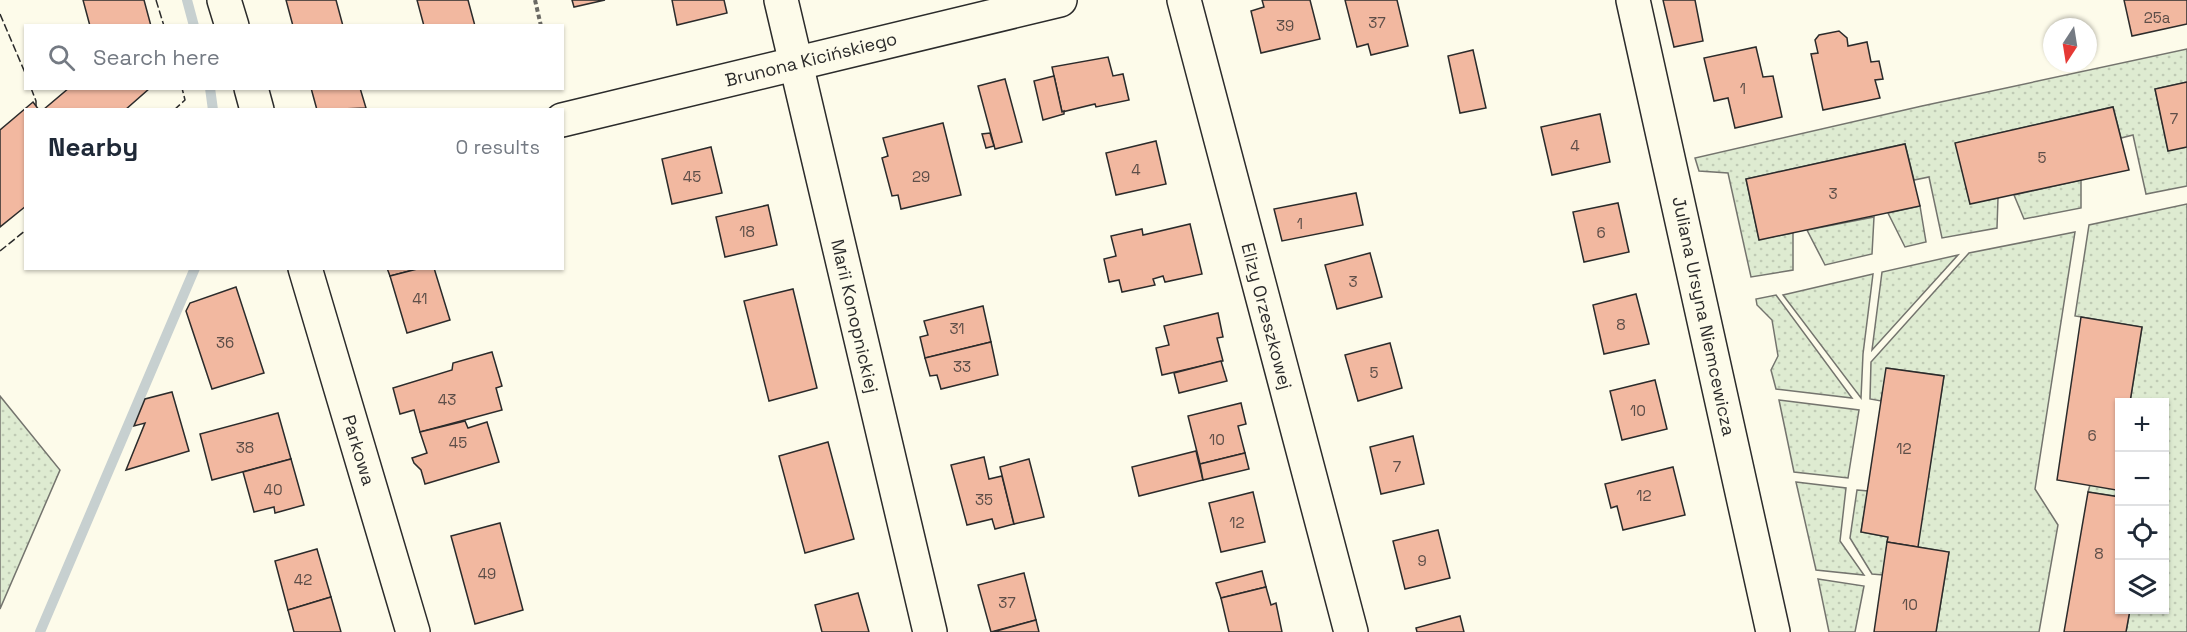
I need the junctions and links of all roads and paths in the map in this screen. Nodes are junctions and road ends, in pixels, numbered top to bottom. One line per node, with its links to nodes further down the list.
1 (224, 0): 7 (street)
2 (535, 0): 8 (path)
3 (781, 0): 9 (street, Marii Konopnickiej)
4 (1060, 0): 9 (street, Brunona Kicińskiego)
5 (1184, 0): 16 (street, Elizy Orzeszkowej)
6 (1633, 0): 17 (street, Juliana Ursyna Niemcewicza)
7 (231, 24)
8 (541, 24)
9 (796, 63): 12 (street, Brunona Kicińskiego); 15 (street, Marii Konopnickiej)
10 (252, 90): 11 (street)
11 (256, 108)
12 (564, 120)
13 (306, 270): 14 (street, Parkowa)
14 (413, 632)
15 (930, 632)
16 (1351, 632)
17 (1773, 632)

